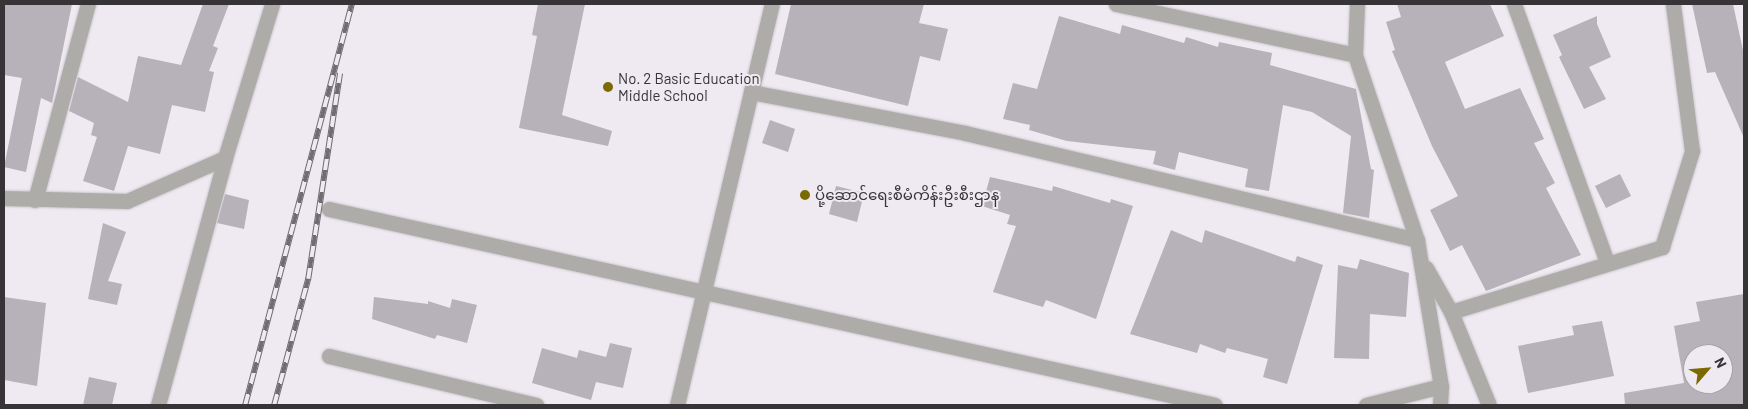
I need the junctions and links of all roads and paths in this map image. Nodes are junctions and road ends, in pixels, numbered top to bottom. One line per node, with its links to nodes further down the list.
1 (88, 4): 12 (street)
2 (272, 4): 10 (street)
3 (772, 4): 9 (street)
4 (1116, 4): 8 (street)
5 (1357, 4): 8 (street)
6 (1514, 4): 16 (street)
7 (1673, 4): 16 (street)
8 (1355, 55): 14 (street)
9 (751, 92): 14 (street); 17 (street)
10 (224, 158): 12 (street); 21 (street)
11 (4, 198): 12 (street)
12 (35, 200)
13 (328, 209): 17 (street)
14 (1416, 240): 15 (street)
15 (1421, 259): 18 (street); 20 (street)
16 (1607, 263): 18 (street)
17 (704, 294): 23 (street); 24 (street)
18 (1450, 312): 27 (street)
19 (329, 356): 22 (street)
20 (1441, 386): 25 (street); 26 (street)
21 (158, 405)
22 (536, 405)
23 (677, 405)
24 (1215, 405)
25 (1366, 405)
26 (1440, 405)
27 (1489, 405)

